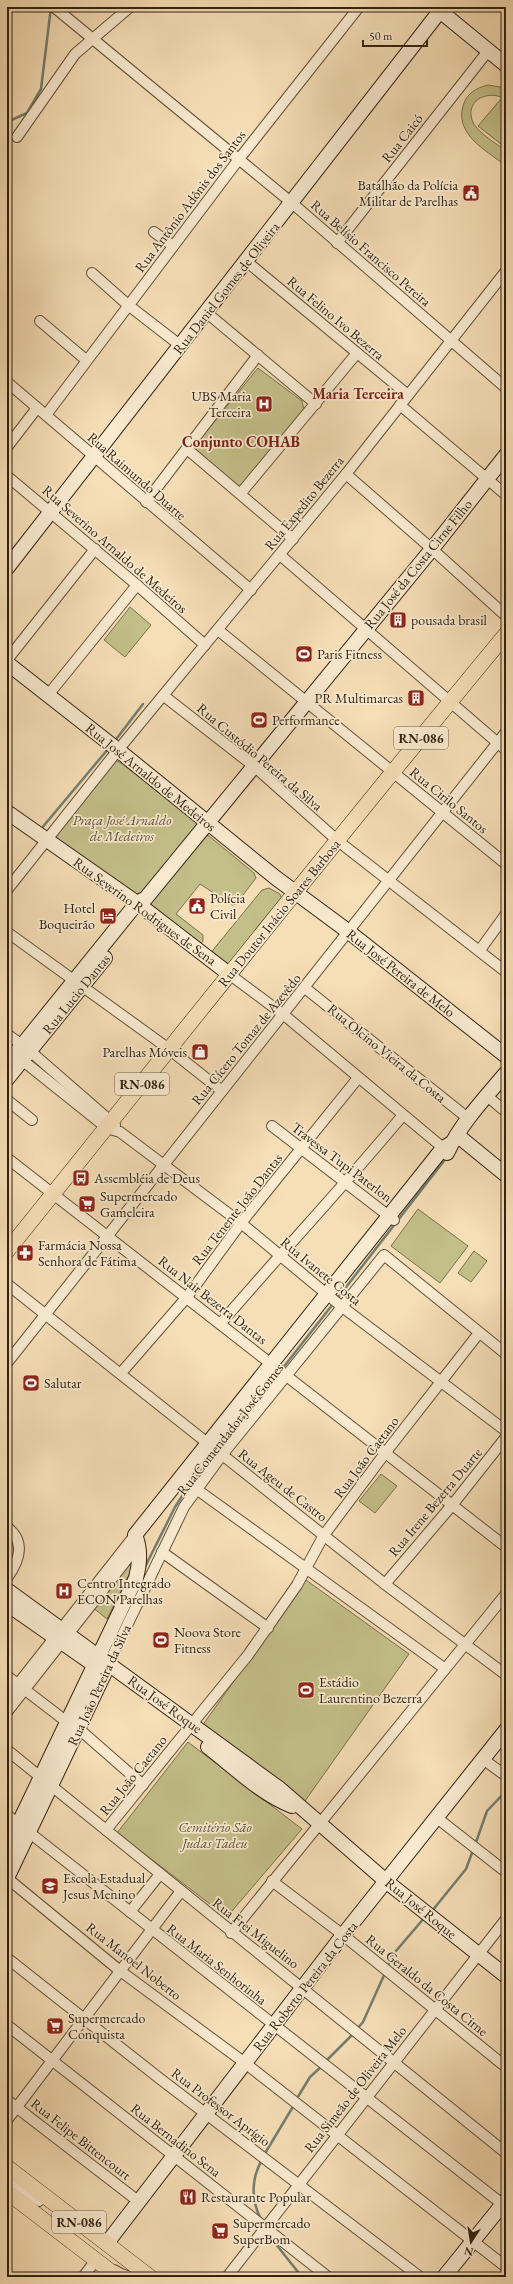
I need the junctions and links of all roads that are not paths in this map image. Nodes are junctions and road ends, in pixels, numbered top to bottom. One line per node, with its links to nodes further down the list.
1 (54, 7): 5 (street, Rua Belísio Francisco Pereira)
2 (130, 7): 5 (street)
3 (359, 7): 9 (street, Rua Antônio Adônis dos Santos)
4 (439, 8): 6 (street); 10 (street, Rua Daniel Gomes de Oliveira)
5 (93, 38): 8 (street); 9 (street, Rua Belísio Francisco Pereira)
6 (488, 51): 7 (street); 12 (street, Rua Caicó)
7 (505, 62)
8 (17, 137)
9 (239, 159): 10 (street, Rua Belísio Francisco Pereira); 13 (street, Rua Antônio Adônis dos Santos)
10 (292, 203): 12 (street, Rua Belísio Francisco Pereira); 14 (street, Rua Daniel Gomes de Oliveira)
11 (154, 232): 13 (street)
12 (337, 243): 20 (street, Rua Belísio Francisco Pereira)
13 (173, 246): 17 (street, Rua Antônio Adônis dos Santos)
14 (246, 262): 18 (street, Rua Daniel Gomes de Oliveira); 22 (street, Rua Felino Ivo Bezerra)
15 (506, 270): 20 (street, Rua Expedito Bezerra)
16 (92, 273): 17 (street)
17 (128, 305): 21 (street); 24 (street, Rua Antônio Adônis dos Santos)
18 (207, 313): 21 (street, Rua Daniel Gomes de Oliveira); 23 (street)
19 (40, 321): 24 (street)
20 (452, 341): 26 (street, Rua Belísio Francisco Pereira); 27 (street, Rua Expedito Bezerra)
21 (181, 346): 35 (street, Rua Daniel Gomes de Oliveira)
22 (357, 353): 27 (street, Rua Felino Ivo Bezerra); 28 (street)
23 (258, 356): 28 (street); 33 (street)
24 (86, 360): 31 (street, Rua Antônio Adônis dos Santos)
25 (7, 382): 30 (street, Rua Raimundo Duarte)
26 (506, 388)
27 (408, 395): 29 (street, Rua Expedito Bezerra)
28 (316, 404): 39 (street)
29 (400, 405): 36 (street, Rua Expedito Bezerra); 38 (street)
30 (37, 408): 31 (street, Rua Raimundo Duarte); 32 (street)
31 (46, 415): 35 (street, Rua Raimundo Duarte)
32 (7, 447)
33 (187, 449): 39 (street); 41 (street)
34 (506, 455): 38 (street, Rua José da Costa Cirne Filho)
35 (95, 458): 41 (street, Rua Raimundo Duarte); 42 (street, Rua Daniel Gomes de Oliveira)
36 (346, 474): 43 (street, Rua Expedito Bezerra); 45 (street)
37 (7, 476): 42 (street, Rua Severino Arnaldo de Medeiros)
38 (487, 477): 40 (street); 45 (street, Rua José da Costa Cirne Filho)
39 (241, 493): 43 (street)
40 (506, 495)
41 (146, 502): 49 (street, Rua Raimundo Duarte)
42 (51, 512): 44 (street, Rua Severino Arnaldo de Medeiros); 47 (street, Rua Daniel Gomes de Oliveira)
43 (293, 539): 46 (street, Rua Expedito Bezerra)
44 (95, 549): 48 (street, Rua Severino Arnaldo de Medeiros); 55 (street)
45 (432, 549): 50 (street); 51 (street, Rua José da Costa Cirne Filho)
46 (280, 555): 49 (street, Rua Expedito Bezerra); 51 (street)
47 (7, 568)
48 (137, 585): 54 (street, Rua Severino Arnaldo de Medeiros); 56 (street)
49 (251, 590): 52 (street, Rua Expedito Bezerra)
50 (506, 616)
51 (367, 628): 58 (street); 59 (street, Rua José da Costa Cirne Filho)
52 (218, 630): 54 (street, Rua Expedito Bezerra); 59 (street, Rua Cirilo Santos)
53 (506, 634): 58 (main road, Rua Doutor Inácio Soares Barbosa / RN-086)
54 (205, 645): 57 (street, Rua Expedito Bezerra)
55 (7, 662): 56 (street, Rua José Arnaldo de Medeiros)
56 (48, 695): 62 (street, Rua José Arnaldo de Medeiros)
57 (164, 696): 62 (street, Rua Expedito Bezerra); 64 (street, Rua Custódio Pereira da Silva)
58 (450, 702): 61 (street); 65 (main road, Rua Doutor Inácio Soares Barbosa / RN-086)
59 (306, 703): 64 (street, Rua José da Costa Cirne Filho); 65 (street, Rua Cirilo Santos)
60 (506, 732): 61 (street, Rua Cícero Tomaz de Azevêdo)
61 (497, 743): 63 (street); 67 (street, Rua Cícero Tomaz de Azevêdo)
62 (118, 750): 68 (street, Rua José Arnaldo de Medeiros); 69 (street, Rua Expedito Bezerra)
63 (506, 750)
64 (255, 767): 68 (street, Rua José da Costa Cirne Filho); 70 (street, Rua Custódio Pereira da Silva)
65 (392, 773): 67 (street, Rua Cirilo Santos); 70 (main road, Rua Doutor Inácio Soares Barbosa / RN-086)
66 (7, 812): 69 (street, Rua Severino Rodrigues de Sena)
67 (443, 812): 71 (street, Rua Cirilo Santos); 72 (street, Rua Cícero Tomaz de Azevêdo)
68 (208, 823): 74 (street, Rua José Arnaldo de Medeiros); 75 (street, Rua Lucio Dantas)
69 (46, 840): 73 (street, Rua Expedito Bezerra); 75 (street, Rua Severino Rodrigues de Sena)
70 (338, 841): 72 (street, Rua Custódio Pereira da Silva); 74 (main road, Rua Doutor Inácio Soares Barbosa / RN-086)
71 (506, 864)
72 (390, 880): 78 (street, Rua Cícero Tomaz de Azevêdo); 79 (street, Rua Custódio Pereira da Silva)
73 (7, 890)
74 (295, 892): 78 (street, Rua José Pereira de Melo); 81 (main road, Rua Doutor Inácio Soares Barbosa / RN-086)
75 (142, 903): 81 (street, Rua Severino Rodrigues de Sena); 82 (street, Rua Lucio Dantas)
76 (506, 914): 79 (street)
77 (7, 932): 82 (street)
78 (349, 932): 83 (street, Rua Cícero Tomaz de Azevêdo); 88 (street, Rua José Pereira de Melo)
79 (480, 950): 80 (street, Rua Custódio Pereira da Silva)
80 (506, 972)
81 (229, 974): 84 (street, Rua Severino Rodrigues de Sena); 86 (main road, Rua Doutor Inácio Soares Barbosa / RN-086)
82 (79, 983): 86 (street); 87 (street, Rua Lucio Dantas)
83 (305, 988): 84 (street, Rua Cícero Tomaz de Azevêdo); 97 (street, Rua Olcino Vieira da Costa)
84 (284, 1015): 90 (street, Rua Severino Rodrigues de Sena); 92 (street, Rua Cícero Tomaz de Azevêdo)
85 (7, 1034): 87 (street, Rua Ivanete Costa)
86 (169, 1049): 92 (street); 100 (main road, Rua Doutor Inácio Soares Barbosa / RN-086)
87 (17, 1054): 91 (street, Rua Lucio Dantas); 100 (street, Rua Ivanete Costa)
88 (506, 1056)
89 (506, 1073): 93 (street, Rua Comendador José Gomes)
90 (358, 1078): 96 (street, Rua Severino Rodrigues de Sena); 102 (street, Rua Tenente João Dantas)
91 (7, 1079)
92 (222, 1091): 104 (street, Rua Cícero Tomaz de Azevêdo)
93 (487, 1096): 95 (street); 97 (street, Rua Comendador José Gomes)
94 (7, 1100): 98 (street)
95 (506, 1112)
96 (403, 1115): 101 (street, Rua Severino Rodrigues de Sena); 106 (street)
97 (469, 1119): 101 (street, Rua Comendador José Gomes)
98 (32, 1120)
99 (272, 1126): 102 (street, Travessa Tupi Paterlon)
100 (113, 1127): 104 (street, Rua Ivanete Costa); 107 (main road, Rua Doutor Inácio Soares Barbosa / RN-086)
101 (450, 1145): 105 (street); 108 (street, Rua Comendador José Gomes)
102 (302, 1149): 106 (street, Travessa Tupi Paterlon); 109 (street, Rua Tenente João Dantas)
103 (7, 1158): 107 (street, Rua Nair Bezerra Dantas)
104 (164, 1165): 109 (street, Rua Ivanete Costa); 110 (street, Rua Cícero Tomaz de Azevêdo)
105 (506, 1175)
106 (346, 1183): 108 (street, Travessa Tupi Paterlon); 112 (street)
107 (54, 1194): 110 (street, Rua Nair Bezerra Dantas); 111 (main road, RN-086)
108 (392, 1218): 115 (street, Rua Comendador José Gomes)
109 (241, 1223): 112 (street, Rua Ivanete Costa); 114 (street, Rua Tenente João Dantas)
110 (108, 1236): 114 (street, Rua Nair Bezerra Dantas); 116 (street, Rua Cícero Tomaz de Azevêdo)
111 (7, 1251)
112 (279, 1255): 115 (street, Rua Ivanete Costa); 117 (street)
113 (7, 1284): 116 (street, Rua Ageu de Castro)
114 (187, 1297): 117 (street, Rua Nair Bezerra Dantas); 122 (street, Rua Tenente João Dantas)
115 (333, 1300): 118 (street); 121 (street, Rua Comendador José Gomes); 123 (street, Rua Ivanete Costa)
116 (46, 1314): 120 (street, Rua Cícero Tomaz de Azevêdo); 122 (street, Rua Ageu de Castro)
117 (221, 1323): 121 (street, Rua Nair Bezerra Dantas)
118 (479, 1333): 119 (street); 123 (street, Rua João Caetano)
119 (506, 1354)
120 (7, 1363)
121 (278, 1369): 126 (street, Rua Comendador José Gomes); 127 (street, Rua Nair Bezerra Dantas)
122 (121, 1373): 126 (street, Rua Ageu de Castro)
123 (441, 1382): 124 (street, Rua Ivanete Costa); 127 (street, Rua João Caetano)
124 (506, 1431)
125 (506, 1437): 129 (street, Rua Irene Bezerra Duarte)
126 (215, 1449): 128 (street, Rua Comendador José Gomes); 131 (street, Rua Ageu de Castro)
127 (386, 1452): 129 (street, Rua Nair Bezerra Dantas); 131 (street, Rua João Caetano)
128 (188, 1483): 132 (street, Rua Comendador José Gomes); 134 (street, Rua João Pereira da Silva); 135 (street)
129 (453, 1504): 133 (street, Rua Nair Bezerra Dantas); 137 (street, Rua Irene Bezerra Duarte)
130 (7, 1527): 136 (street)
131 (324, 1535): 135 (street, Rua João Caetano); 137 (street, Rua Ageu de Castro)
132 (137, 1540): 142 (street, Rua Comendador José Gomes); 144 (street, Rua João Pereira da Silva)
133 (506, 1546)
134 (162, 1552): 141 (street); 144 (street, Rua João Pereira da Silva)
135 (307, 1568): 141 (street, Rua João Caetano); 145 (street)
136 (7, 1578)
137 (385, 1584): 143 (street, Rua Ageu de Castro)
138 (7, 1590): 142 (street, Rua José Roque)
139 (506, 1594): 143 (street)
140 (7, 1604): 142 (street, Rua José Roque)
141 (268, 1628): 152 (street, Rua João Caetano)
142 (61, 1635): 144 (street, Rua José Roque); 148 (street, Rua Comendador José Gomes)
143 (466, 1644): 145 (street); 146 (street, Rua Ageu de Castro)
144 (101, 1664): 151 (street, Rua João Pereira da Silva); 152 (street, Rua José Roque); 153 (street, Rua João Pereira da Silva)
145 (444, 1668): 162 (street)
146 (506, 1675)
147 (7, 1676): 148 (street)
148 (21, 1687): 149 (street, Rua Comendador José Gomes); 150 (street, Rua Comendador José Gomes); 151 (street)
149 (7, 1698)
150 (7, 1712)
151 (67, 1722): 158 (street, Rua João Pereira da Silva)
152 (190, 1727): 159 (street, Rua João Caetano); 162 (street, Rua José Roque)
153 (79, 1729): 158 (street, Rua João Pereira da Silva); 159 (street)
154 (506, 1730): 156 (street, Rua Roberto Pereira da Costa)
155 (7, 1750): 158 (street, Rua Frei Miguelino)
156 (483, 1759): 157 (street); 161 (street, Rua Roberto Pereira da Costa)
157 (506, 1776)
158 (46, 1782): 163 (street, Rua João Pereira da Silva); 164 (street, Rua Frei Miguelino)
159 (144, 1785): 164 (street, Rua João Caetano)
160 (7, 1815): 163 (street, Rua Maria Senhorinha)
161 (437, 1818): 166 (street); 170 (street, Rua Roberto Pereira da Costa)
162 (320, 1825): 169 (street); 170 (street, Rua José Roque)
163 (24, 1828): 165 (street, Rua João Pereira da Silva); 168 (street, Rua João Pereira da Silva); 172 (street, Rua Maria Senhorinha)
164 (106, 1830): 167 (street, Rua Frei Miguelino)
165 (7, 1848)
166 (506, 1872)
167 (160, 1874): 171 (street, Rua Frei Miguelino); 172 (street)
168 (7, 1878): 179 (street, Rua Manoel Noberto)
169 (272, 1881): 175 (street); 176 (street, Rua Geraldo da Costa Cirne)
170 (387, 1882): 176 (street, Rua Roberto Pereira da Costa); 177 (street, Rua José Roque)
171 (181, 1892): 174 (street); 175 (street, Rua Frei Miguelino)
172 (130, 1912): 174 (street, Rua Maria Senhorinha)
173 (506, 1919): 177 (street, Rua Simeão de Oliveira Melo)
174 (150, 1929): 179 (street); 185 (street, Rua Maria Senhorinha)
175 (231, 1933): 181 (street, Rua Frei Miguelino)
176 (343, 1935): 181 (street, Rua Roberto Pereira da Costa); 182 (street, Rua Geraldo da Costa Cirne)
177 (479, 1954): 180 (street, Rua José Roque); 182 (street, Rua Simeão de Oliveira Melo)
178 (7, 1958): 183 (street, Rua Professor Aprígio)
179 (119, 1970): 183 (street); 187 (street, Rua Manoel Noberto)
180 (506, 1976)
181 (303, 1989): 185 (street, Rua Roberto Pereira da Costa); 188 (street, Rua Frei Miguelino)
182 (436, 2009): 188 (street, Rua Simeão de Oliveira Melo); 189 (street, Rua Geraldo da Costa Cirne)
183 (84, 2019): 186 (street); 193 (street, Rua Professor Aprígio)
184 (7, 2025): 186 (street, Rua Bernadino Sena)
185 (274, 2027): 187 (street, Rua Roberto Pereira da Costa); 190 (street, Rua Maria Senhorinha)
186 (52, 2061): 192 (street); 197 (street, Rua Bernadino Sena)
187 (246, 2063): 193 (street, Rua Roberto Pereira da Costa); 195 (street, Rua Manoel Noberto)
188 (394, 2063): 190 (street, Rua Simeão de Oliveira Melo); 196 (street, Rua Frei Miguelino)
189 (506, 2067)
190 (365, 2099): 195 (street, Rua Simeão de Oliveira Melo); 204 (street, Rua Maria Senhorinha)
191 (7, 2100): 192 (street, Rua Felipe Bittencourt)
192 (17, 2108): 194 (street); 203 (street, Rua Felipe Bittencourt)
193 (206, 2114): 197 (street, Rua Roberto Pereira da Costa); 200 (street, Rua Professor Aprígio)
194 (7, 2120)
195 (336, 2135): 200 (street, Rua Simeão de Oliveira Melo); 206 (street, Rua Manoel Noberto)
196 (506, 2153)
197 (174, 2155): 203 (street, Rua Roberto Pereira da Costa); 205 (street, Rua Bernadino Sena)
198 (7, 2167): 207 (main road, RN-086)
199 (7, 2177): 213 (street)
200 (298, 2185): 205 (street, Rua Simeão de Oliveira Melo); 217 (street, Rua Professor Aprígio)
201 (7, 2188): 212 (street)
202 (7, 2192): 208 (main road, RN-086)
203 (138, 2201): 207 (street, Rua Roberto Pereira da Costa)
204 (505, 2204): 206 (street)
205 (266, 2228): 215 (street, Rua Simeão de Oliveira Melo); 216 (street, Rua Bernadino Sena)
206 (473, 2241): 209 (street, Rua Manoel Noberto); 218 (street)
207 (107, 2243): 214 (main road, RN-086)
208 (96, 2260): 210 (street); 211 (main road, RN-086)
209 (506, 2267)
210 (83, 2277)
211 (118, 2277)
212 (130, 2277)
213 (138, 2277)
214 (150, 2277)
215 (227, 2277)
216 (328, 2277)
217 (420, 2277)
218 (444, 2277)

